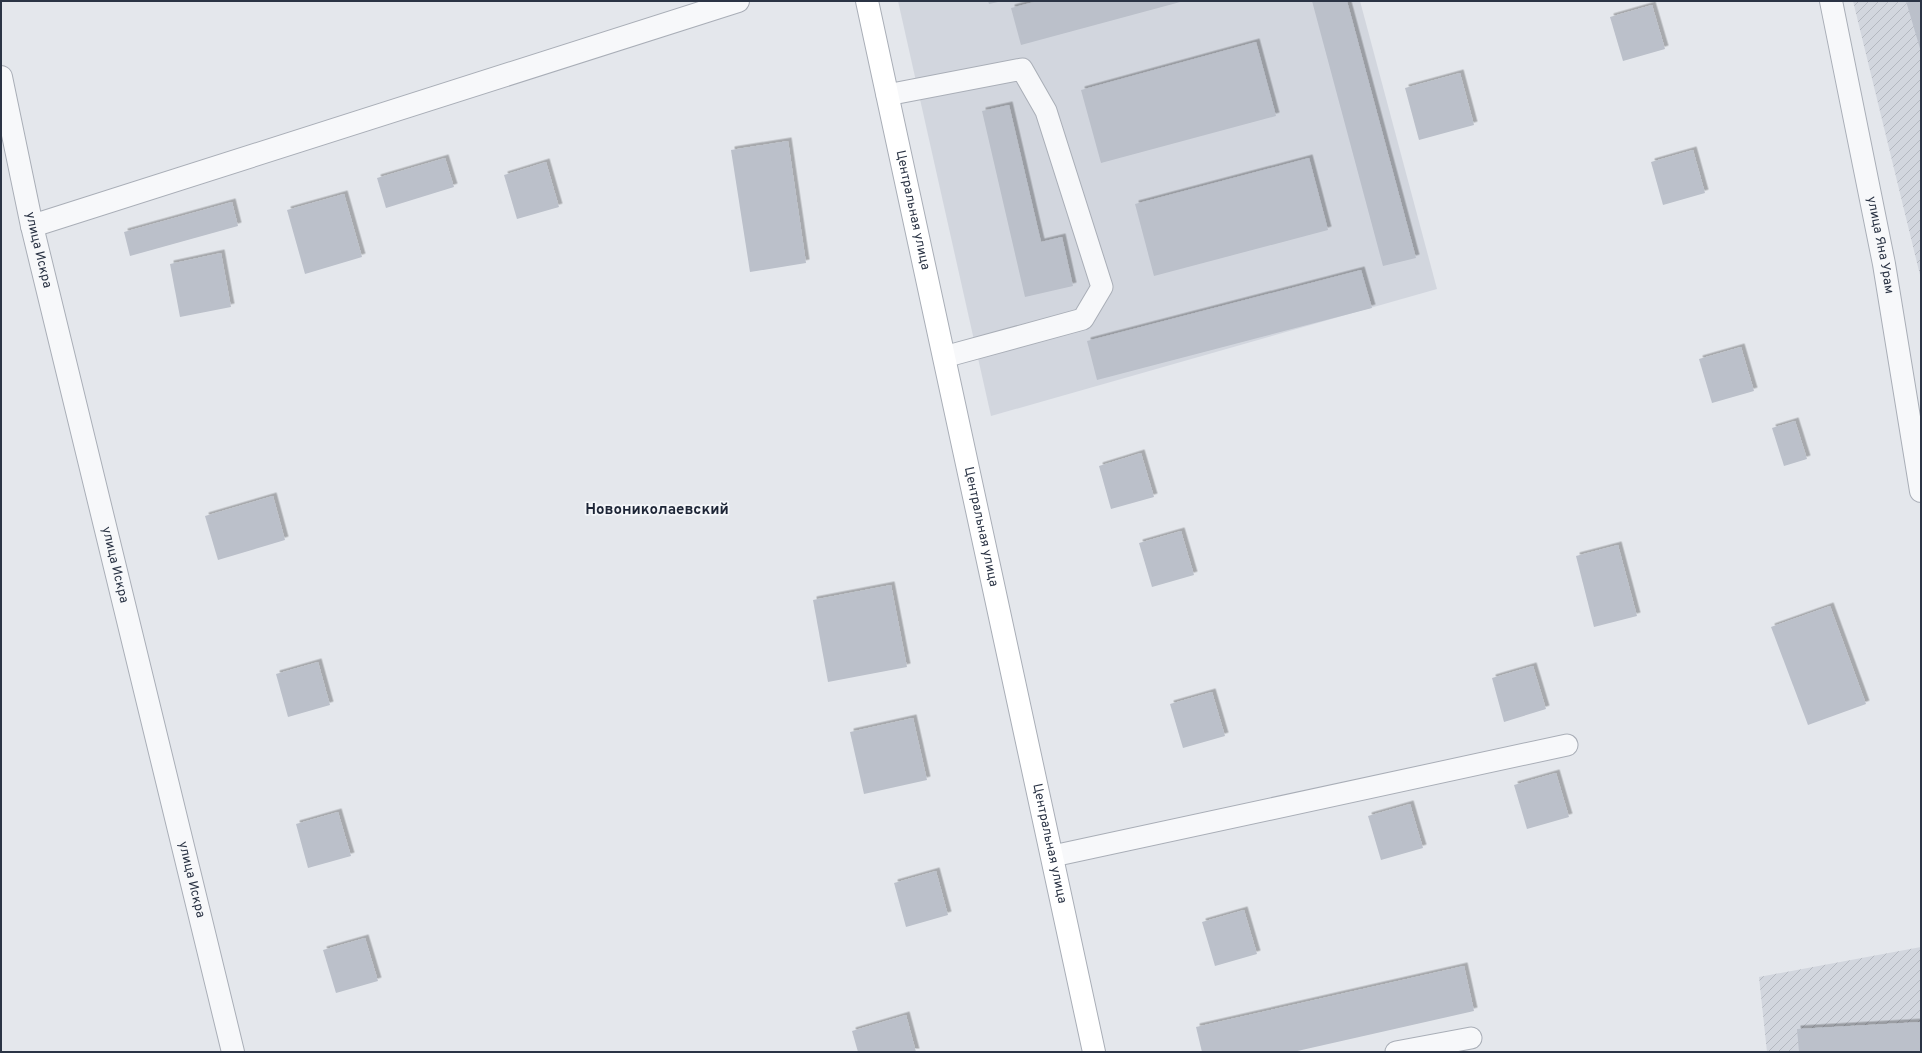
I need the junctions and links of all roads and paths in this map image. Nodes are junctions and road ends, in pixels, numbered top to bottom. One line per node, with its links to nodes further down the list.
1 (738, 1): 6 (street)
2 (867, 1): 5 (main road, Центральная улица)
3 (1831, 1): 8 (street, улица Яна Урам)
4 (1, 77): 6 (street, улица Искра)
5 (887, 94): 7 (main road, Центральная улица); 7 (lane)
6 (32, 226): 12 (street, улица Искра)
7 (944, 357): 10 (main road, Центральная улица)
8 (1921, 491)
9 (1567, 745): 10 (lane)
10 (1053, 856): 13 (main road, Центральная улица)
11 (1471, 1038): 14 (lane)
12 (232, 1052)
13 (1094, 1052)
14 (1396, 1052)

